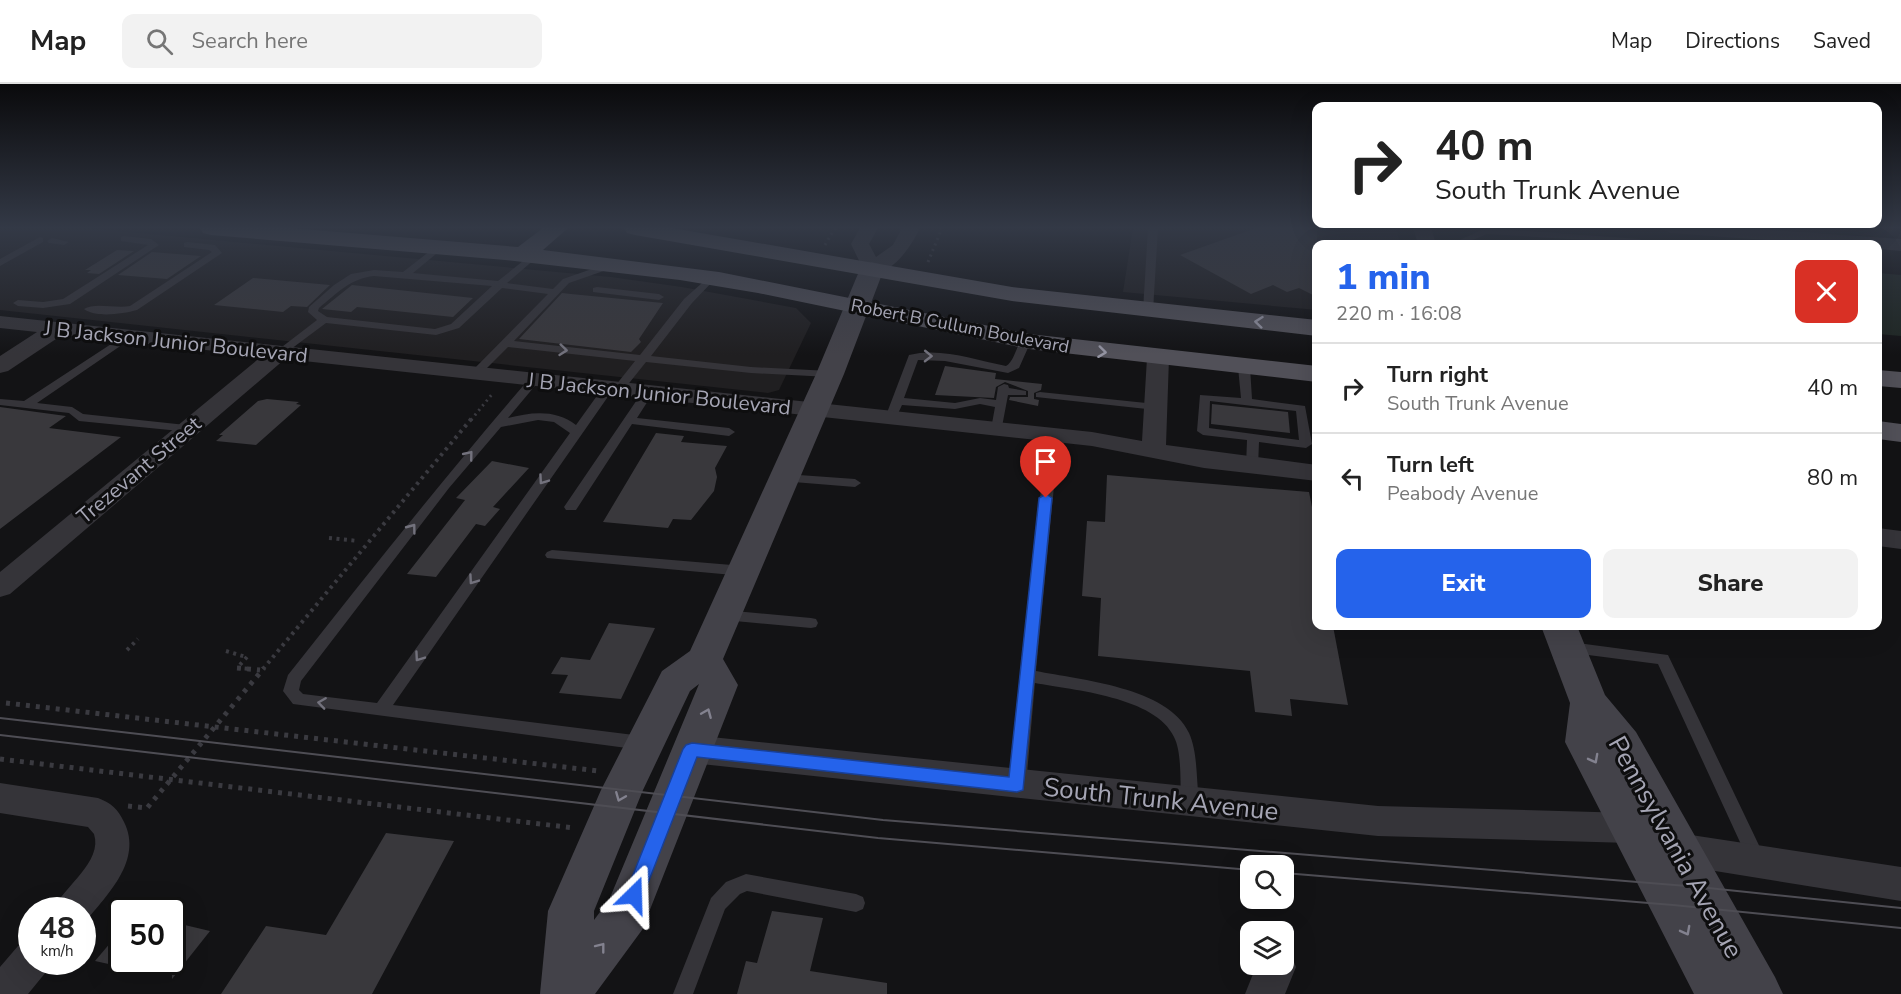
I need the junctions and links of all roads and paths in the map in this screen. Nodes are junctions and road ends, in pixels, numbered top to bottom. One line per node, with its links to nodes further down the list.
1 (115, 270): 17 (lane)
2 (190, 270): 19 (lane)
3 (411, 270): 10 (lane)
4 (513, 270): 12 (lane)
5 (599, 270): 13 (lane)
6 (654, 270): 11 (main road, Robert B Cullum Boulevard)
7 (871, 270): 18 (main road)
8 (880, 270): 20 (main road, Robert B Cullum Boulevard)
9 (1150, 270): 20 (lane)
10 (405, 275): 12 (lane); 21 (lane)
11 (711, 278): 18 (main road, Robert B Cullum Boulevard); 30 (lane)
12 (500, 284): 13 (lane); 21 (lane)
13 (561, 286): 14 (lane); 27 (lane)
14 (576, 288)
15 (597, 290): 16 (lane)
16 (659, 297)
17 (18, 303)
18 (859, 307): 26 (main road, Robert B Cullum Boulevard); 33 (main road)
19 (89, 309)
20 (1148, 310): 23 (main road, Robert B Cullum Boulevard, one-way to 20)
21 (324, 320): 28 (lane)
22 (0, 322): 24 (street, J B Jackson Junior Boulevard)
23 (1312, 327)
24 (58, 328): 25 (street, J B Jackson Junior Boulevard); 31 (street)
25 (128, 336): 28 (street, J B Jackson Junior Boulevard); 48 (lane)
26 (1026, 341): 29 (main road, Robert B Cullum Boulevard, one-way to 29); 39 (lane)
27 (505, 343): 30 (lane, one-way to 30); 35 (lane)
28 (279, 353): 35 (street, J B Jackson Junior Boulevard); 54 (street, Trezevant Street)
29 (1158, 358): 32 (main road, Robert B Cullum Boulevard); 49 (street)
30 (643, 359): 33 (lane); 41 (lane)
31 (0, 366)
32 (1244, 367): 34 (main road, Robert B Cullum Boulevard); 46 (lane)
33 (830, 374): 51 (main road)
34 (1312, 374)
35 (474, 375): 38 (street, J B Jackson Junior Boulevard)
36 (1882, 378): 37 (main road)
37 (1901, 380)
38 (533, 381): 41 (street, J B Jackson Junior Boulevard); 53 (lane)
39 (1006, 382): 43 (lane); 47 (lane); 50 (lane, one-way to 39)
40 (497, 388): 82 (path)
41 (613, 389): 42 (street, J B Jackson Junior Boulevard); 58 (lane)
42 (647, 393): 51 (street, J B Jackson Junior Boulevard); 52 (lane)
43 (1022, 393)
44 (1040, 395): 49 (lane)
45 (0, 402): 48 (lane)
46 (1247, 402): 61 (lane); 61 (lane)
47 (1002, 404): 50 (lane); 55 (lane)
48 (26, 405): 54 (lane)
49 (1156, 407): 62 (street)
50 (894, 409): 51 (street, J B Jackson Junior Boulevard); 55 (street, J B Jackson Junior Boulevard)
51 (814, 410): 65 (main road)
52 (627, 420): 57 (lane); 67 (lane)
53 (494, 425): 58 (lane); 86 (lane, one-way to 53)
54 (186, 429): 74 (street, Trezevant Street)
55 (997, 429): 60 (street, J B Jackson Junior Boulevard)
56 (1882, 431): 59 (main road)
57 (729, 432)
58 (577, 433): 86 (lane, one-way to 86)
59 (1901, 433)
60 (1053, 435): 62 (street, J B Jackson Junior Boulevard); 83 (lane)
61 (1253, 438): 63 (lane)
62 (1154, 451): 63 (street, J B Jackson Junior Boulevard)
63 (1252, 467): 64 (street, J B Jackson Junior Boulevard)
64 (1312, 473)
65 (785, 478): 66 (lane); 73 (main road)
66 (855, 483)
67 (571, 507)
68 (329, 538): 71 (path)
69 (1882, 538): 70 (street)
70 (1901, 540)
71 (358, 541)
72 (552, 555): 73 (lane)
73 (744, 571): 75 (main road)
74 (0, 587)
75 (724, 615): 76 (lane); 81 (main road)
76 (811, 623)
77 (1563, 637): 85 (main road, Pennsylvania Avenue); 100 (lane)
78 (138, 639): 79 (path)
79 (127, 650)
80 (226, 651): 82 (path)
81 (704, 660): 88 (main road); 89 (main road, one-way to 81)
82 (260, 670): 87 (path)
83 (1029, 676): 93 (lane); 95 (lane)
84 (6, 703): 87 (path)
85 (1589, 703): 98 (main road, Pennsylvania Avenue, one-way to 98); 99 (main road, Pennsylvania Avenue)
86 (380, 711): 88 (lane)
87 (213, 727): 91 (path); 92 (path)
88 (644, 744): 105 (main road, one-way to 105)
89 (692, 749): 93 (street, South Trunk Avenue); 105 (main road, one-way to 89)
90 (0, 759): 92 (path)
91 (603, 772)
92 (170, 779): 96 (path); 97 (path)
93 (1017, 785): 95 (street, South Trunk Avenue)
94 (0, 798): 96 (street)
95 (1190, 801): 98 (street, South Trunk Avenue)
96 (110, 824): 102 (street)
97 (576, 828)
98 (1631, 828): 108 (main road, Pennsylvania Avenue, one-way to 108)
99 (1678, 849): 100 (street); 109 (main road, Pennsylvania Avenue)
100 (1757, 860): 101 (street)
101 (1901, 884)
102 (83, 897)
103 (856, 903): 107 (lane)
104 (19, 975): 106 (street)
105 (565, 993)
106 (3, 994)
107 (683, 994)
108 (1719, 994)
109 (1758, 994)

